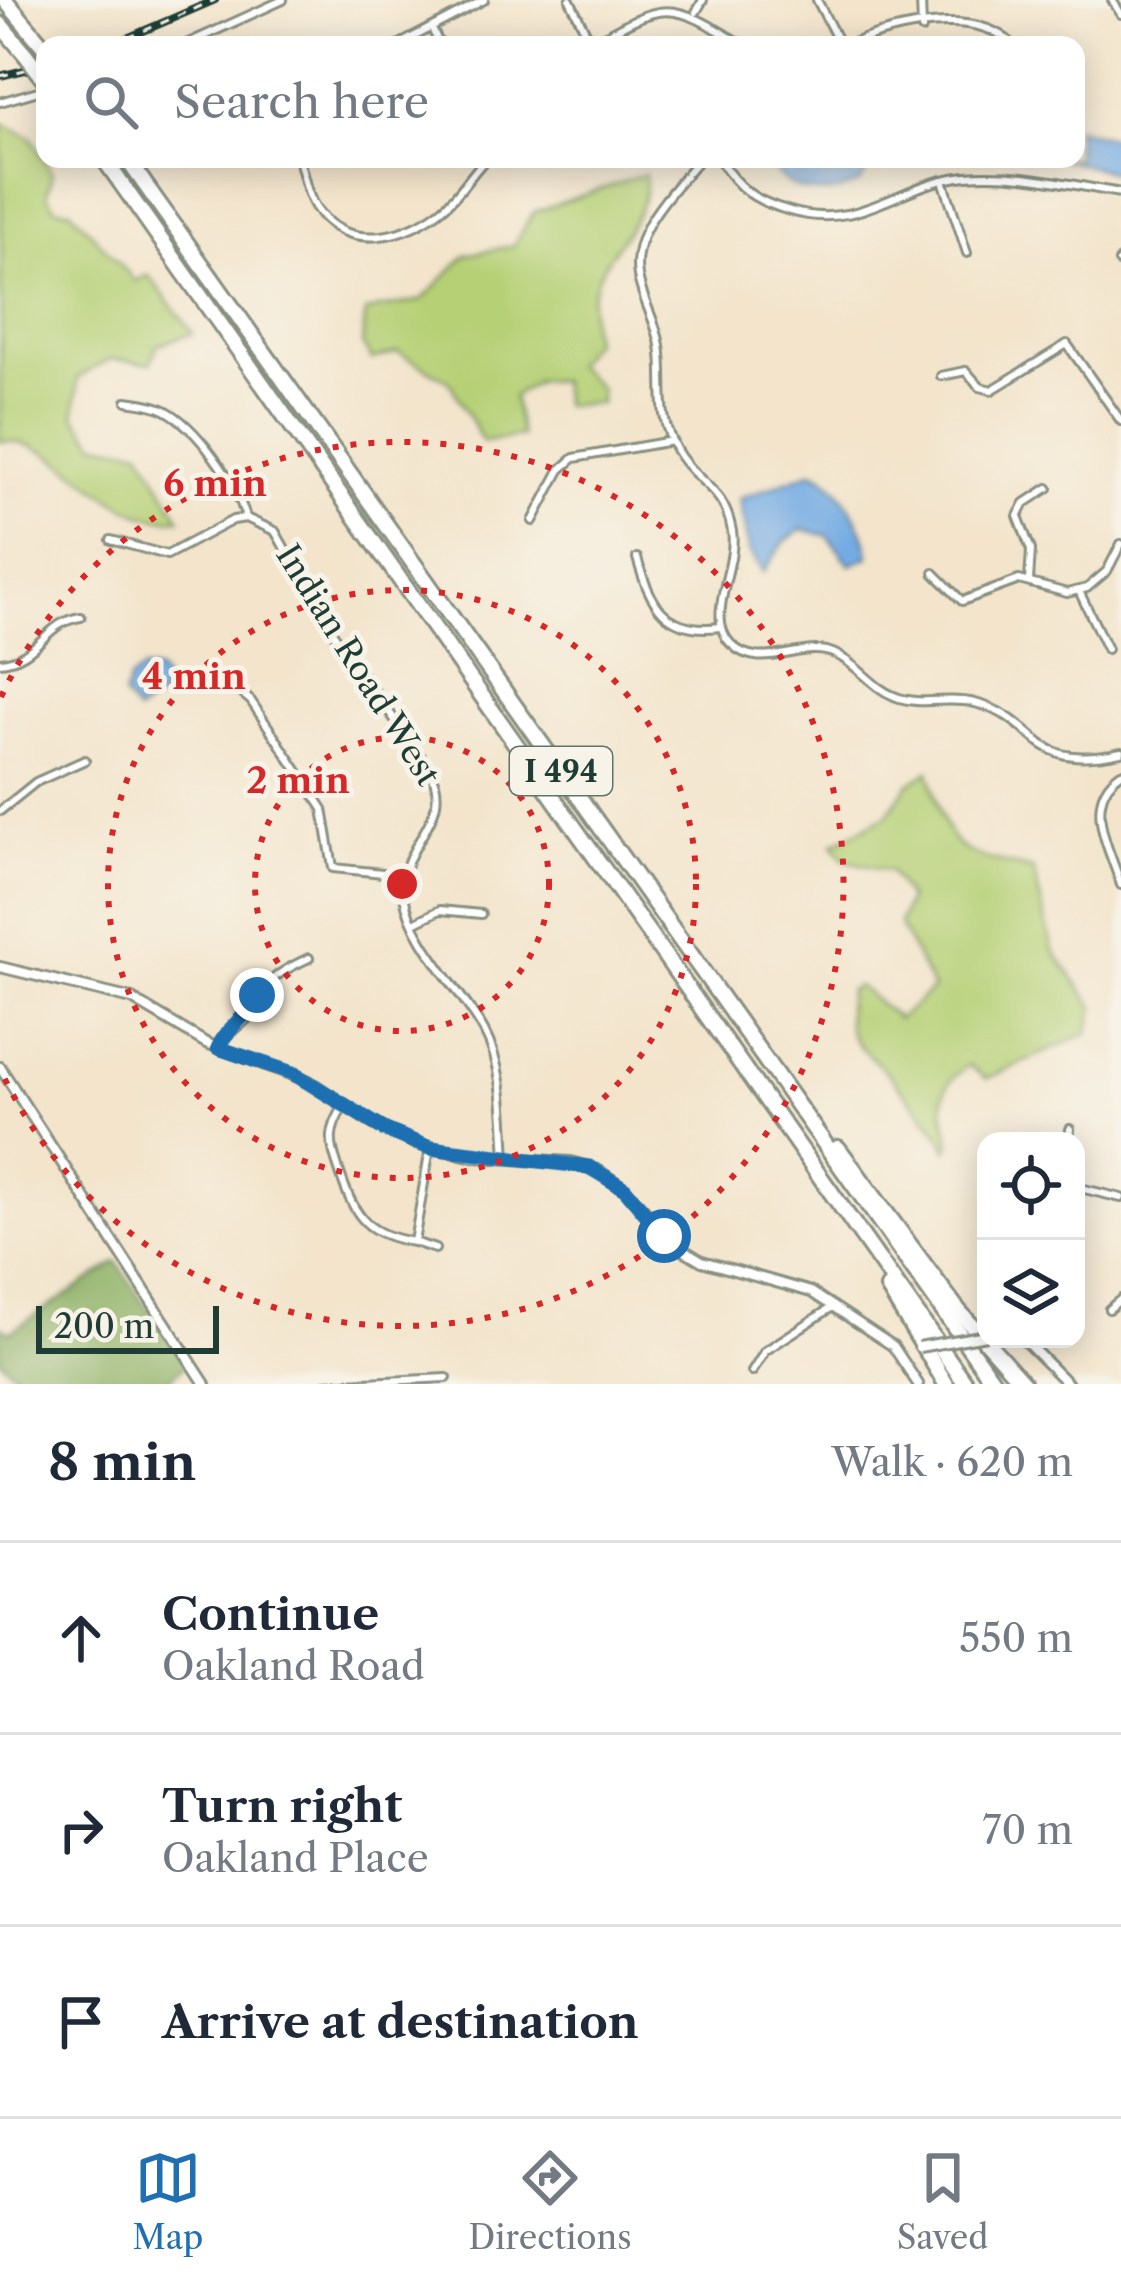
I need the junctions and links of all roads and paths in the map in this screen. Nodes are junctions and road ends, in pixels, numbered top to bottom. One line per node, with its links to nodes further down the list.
1 (5, 0): 23 (highway)
2 (283, 0): 14 (street)
3 (484, 0): 12 (street)
4 (570, 0): 17 (street)
5 (703, 0): 9 (street)
6 (817, 0): 20 (street)
7 (921, 0): 13 (street)
8 (1112, 0): 10 (street)
9 (696, 12): 18 (street); 19 (street)
10 (1121, 14)
11 (0, 24): 24 (highway, bridge)
12 (432, 29): 15 (street); 16 (street)
13 (922, 29): 21 (street); 22 (street)
14 (204, 36)
15 (417, 36)
16 (436, 36)
17 (587, 36)
18 (605, 36)
19 (730, 36)
20 (839, 36)
21 (888, 36)
22 (999, 36)
23 (36, 37)
24 (36, 68)
25 (36, 92): 26 (street)
26 (0, 102)
27 (110, 168): 75 (highway, I 494)
28 (133, 168): 67 (highway, I 494)
29 (302, 168): 30 (street)
30 (478, 168)
31 (692, 168): 39 (street)
32 (727, 168): 33 (street)
33 (943, 180): 34 (street); 35 (street)
34 (1121, 194)
35 (967, 253)
36 (940, 376): 38 (street)
37 (127, 401): 41 (street)
38 (1121, 421)
39 (672, 441): 42 (street); 50 (street)
40 (1048, 488): 47 (street)
41 (246, 518): 43 (street, Indian Road West); 58 (street, Indian Road West)
42 (533, 521)
43 (111, 540)
44 (1121, 544): 48 (street)
45 (637, 558): 50 (street)
46 (934, 573): 47 (street)
47 (1029, 581): 48 (street)
48 (1079, 591): 51 (street)
49 (80, 617): 52 (street)
50 (720, 627): 54 (street)
51 (1107, 649)
52 (0, 662)
53 (219, 688): 58 (street)
54 (1121, 752)
55 (85, 760): 57 (street)
56 (1121, 772): 59 (street)
57 (0, 811)
58 (403, 875): 61 (street)
59 (1121, 884)
60 (481, 914): 61 (street)
61 (414, 923): 72 (street)
62 (309, 958): 64 (street)
63 (0, 968): 64 (street)
64 (218, 1048): 68 (street)
65 (0, 1067): 66 (street)
66 (4, 1084): 86 (street)
67 (798, 1104): 91 (highway, I 494); 92 (highway)
68 (345, 1105): 71 (street); 76 (street)
69 (1070, 1129): 70 (street)
70 (1070, 1132)
71 (430, 1148): 72 (street); 76 (street)
72 (506, 1160): 79 (street)
73 (1085, 1189): 74 (street)
74 (1121, 1198)
75 (840, 1205): 89 (highway); 90 (highway, I 494)
76 (414, 1242): 77 (street)
77 (435, 1249)
78 (1121, 1300): 80 (street)
79 (834, 1306): 83 (street); 84 (street)
80 (1109, 1309)
81 (977, 1337): 83 (street, bridge)
82 (1032, 1348): 93 (street)
83 (899, 1354): 88 (street)
84 (752, 1372)
85 (447, 1378): 87 (street)
86 (205, 1384)
87 (325, 1384)
88 (919, 1384)
89 (946, 1384)
90 (966, 1384)
91 (995, 1384)
92 (1024, 1384)
93 (1068, 1384)

